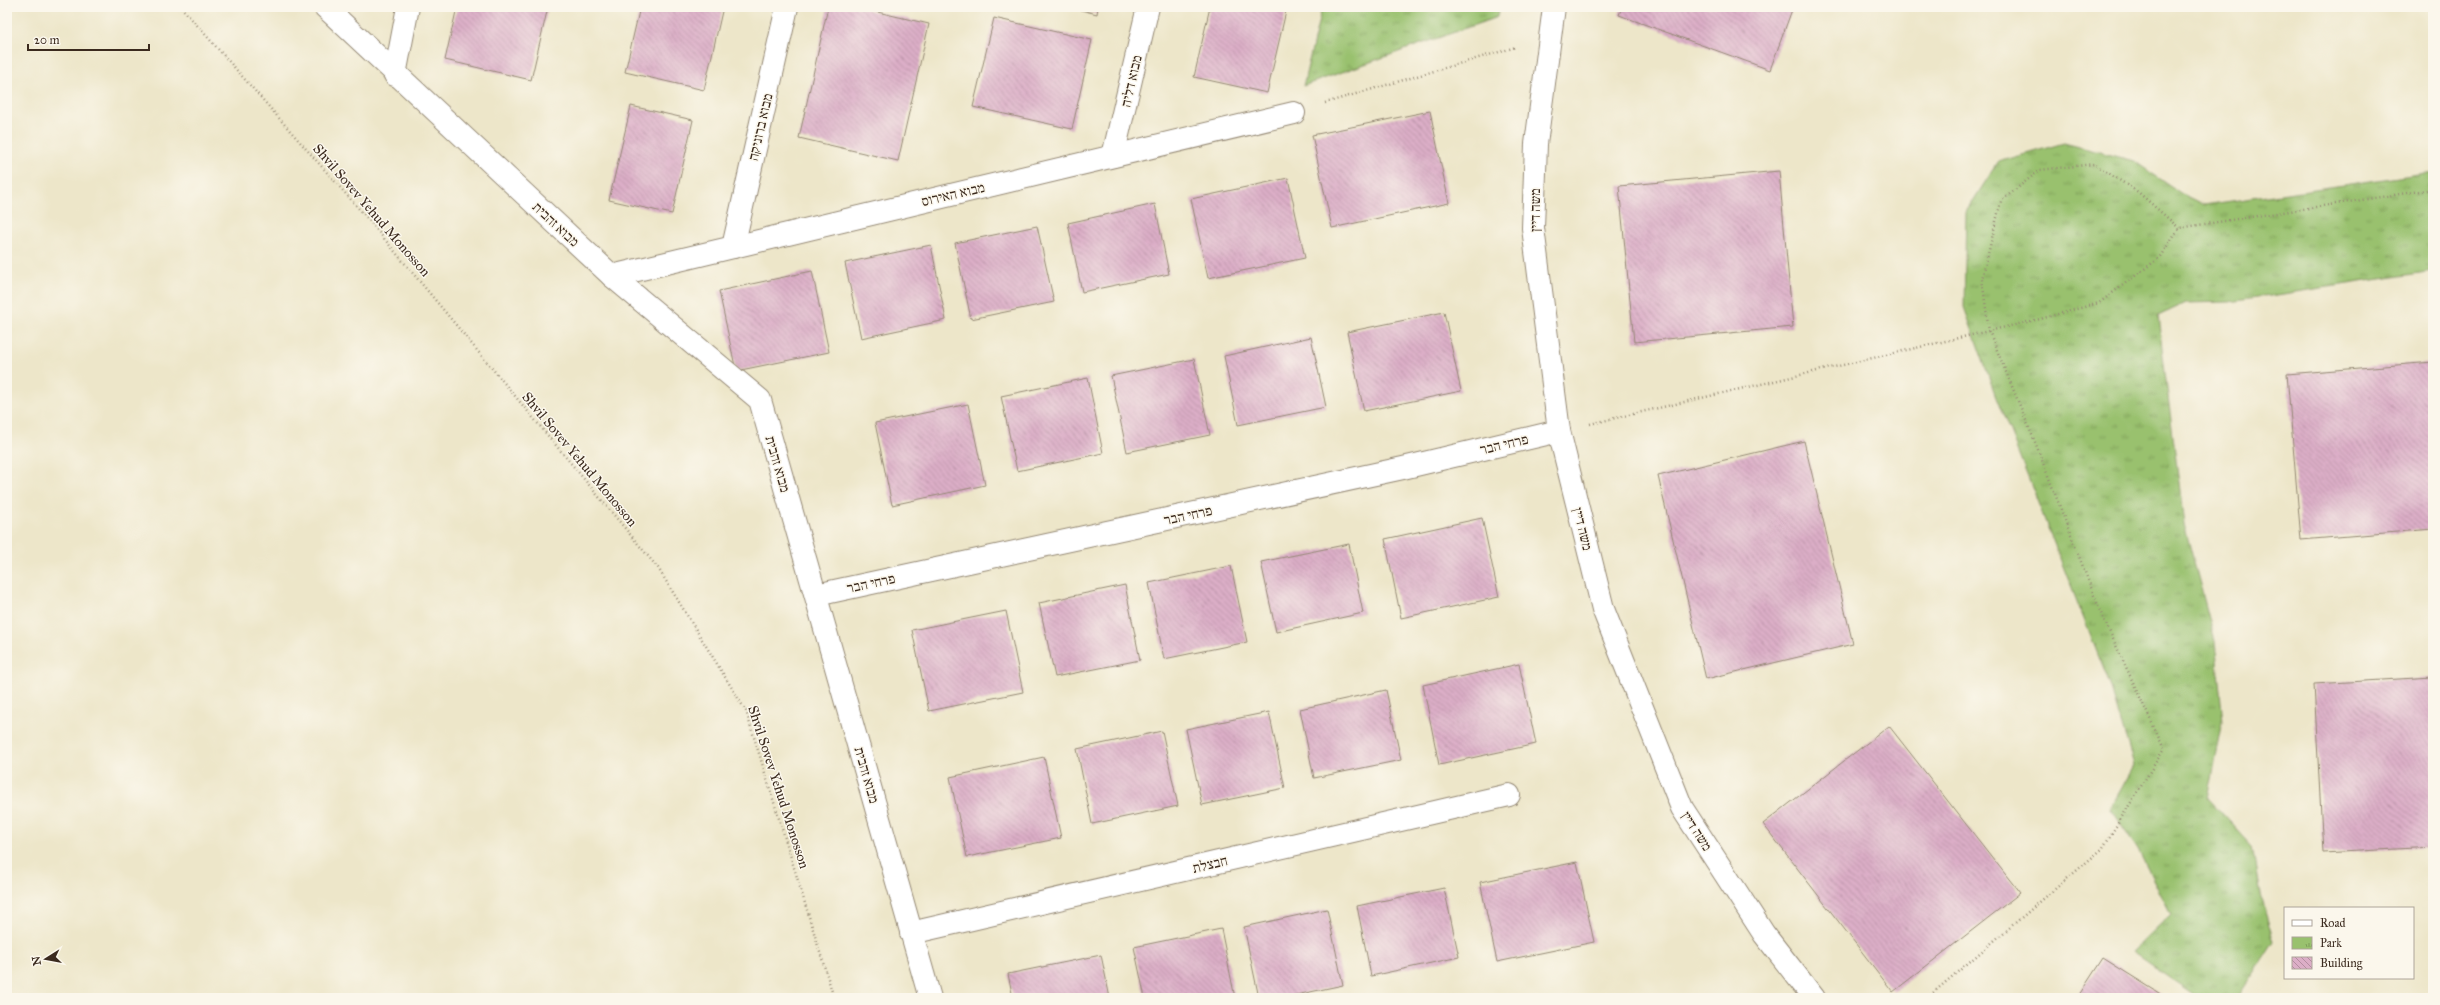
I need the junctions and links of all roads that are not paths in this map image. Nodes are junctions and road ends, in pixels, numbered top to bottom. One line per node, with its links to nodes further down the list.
1 (325, 7): 6 (street, מבוא זהבית)
2 (408, 7): 6 (street)
3 (787, 7): 9 (street, מבוא ברוניקה)
4 (1148, 7): 8 (street, מבוא דליה)
5 (1554, 7): 11 (street, משה דיין)
6 (395, 75): 10 (street, מבוא זהבית)
7 (1294, 113): 8 (street, מבוא האירוס)
8 (1113, 156): 9 (street, מבוא האירוס)
9 (733, 247): 10 (street, מבוא האירוס)
10 (612, 276): 12 (street, מבוא זהבית)
11 (1559, 431): 12 (street, פרחי הבר); 16 (street, משה דיין)
12 (816, 595): 14 (street, מבוא זהבית)
13 (1509, 795): 14 (street, חבצלת)
14 (911, 934): 15 (street, מבוא זהבית)
15 (930, 998)
16 (1814, 998)

